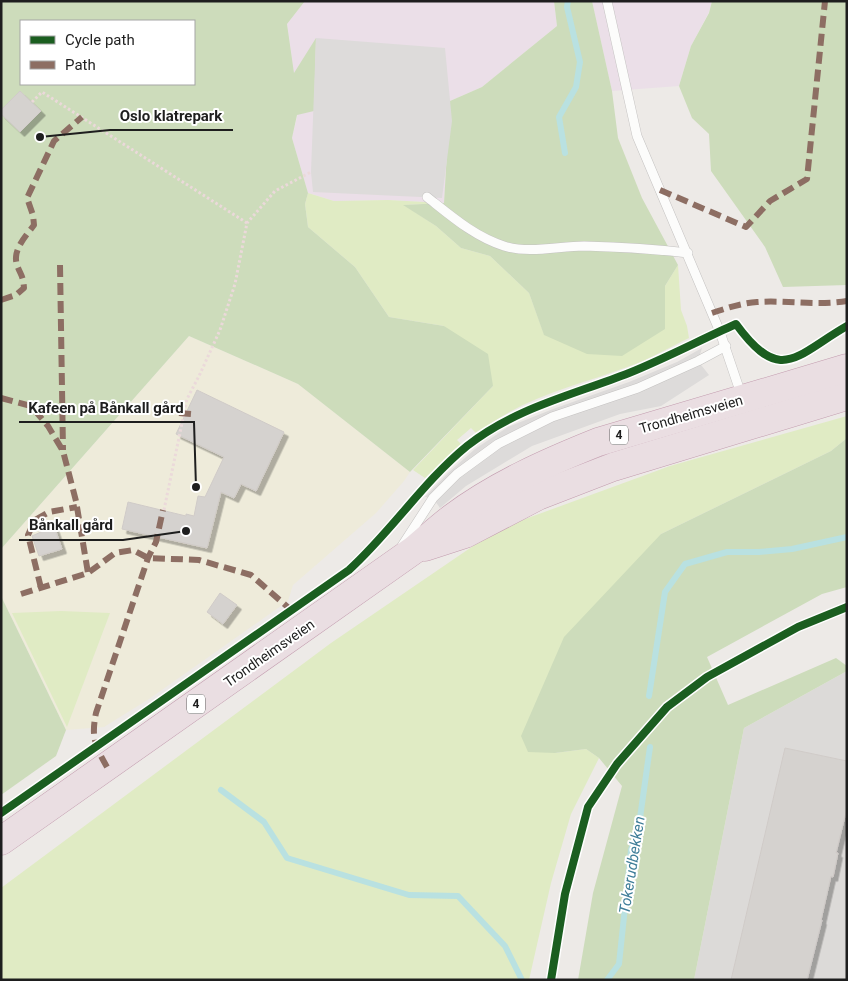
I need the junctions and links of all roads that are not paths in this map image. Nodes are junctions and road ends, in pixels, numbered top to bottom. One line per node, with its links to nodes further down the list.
1 (607, 1): 3 (lane)
2 (427, 197): 3 (lane)
3 (688, 253): 4 (lane)
4 (726, 346): 7 (lane); 8 (lane)
5 (847, 368): 7 (highway, Trondheimsveien / 4)
6 (847, 396): 7 (highway, Trondheimsveien / 4)
7 (748, 413): 8 (highway, Trondheimsveien / 4)
8 (390, 566): 9 (highway, Trondheimsveien / 4)
9 (1, 841)

